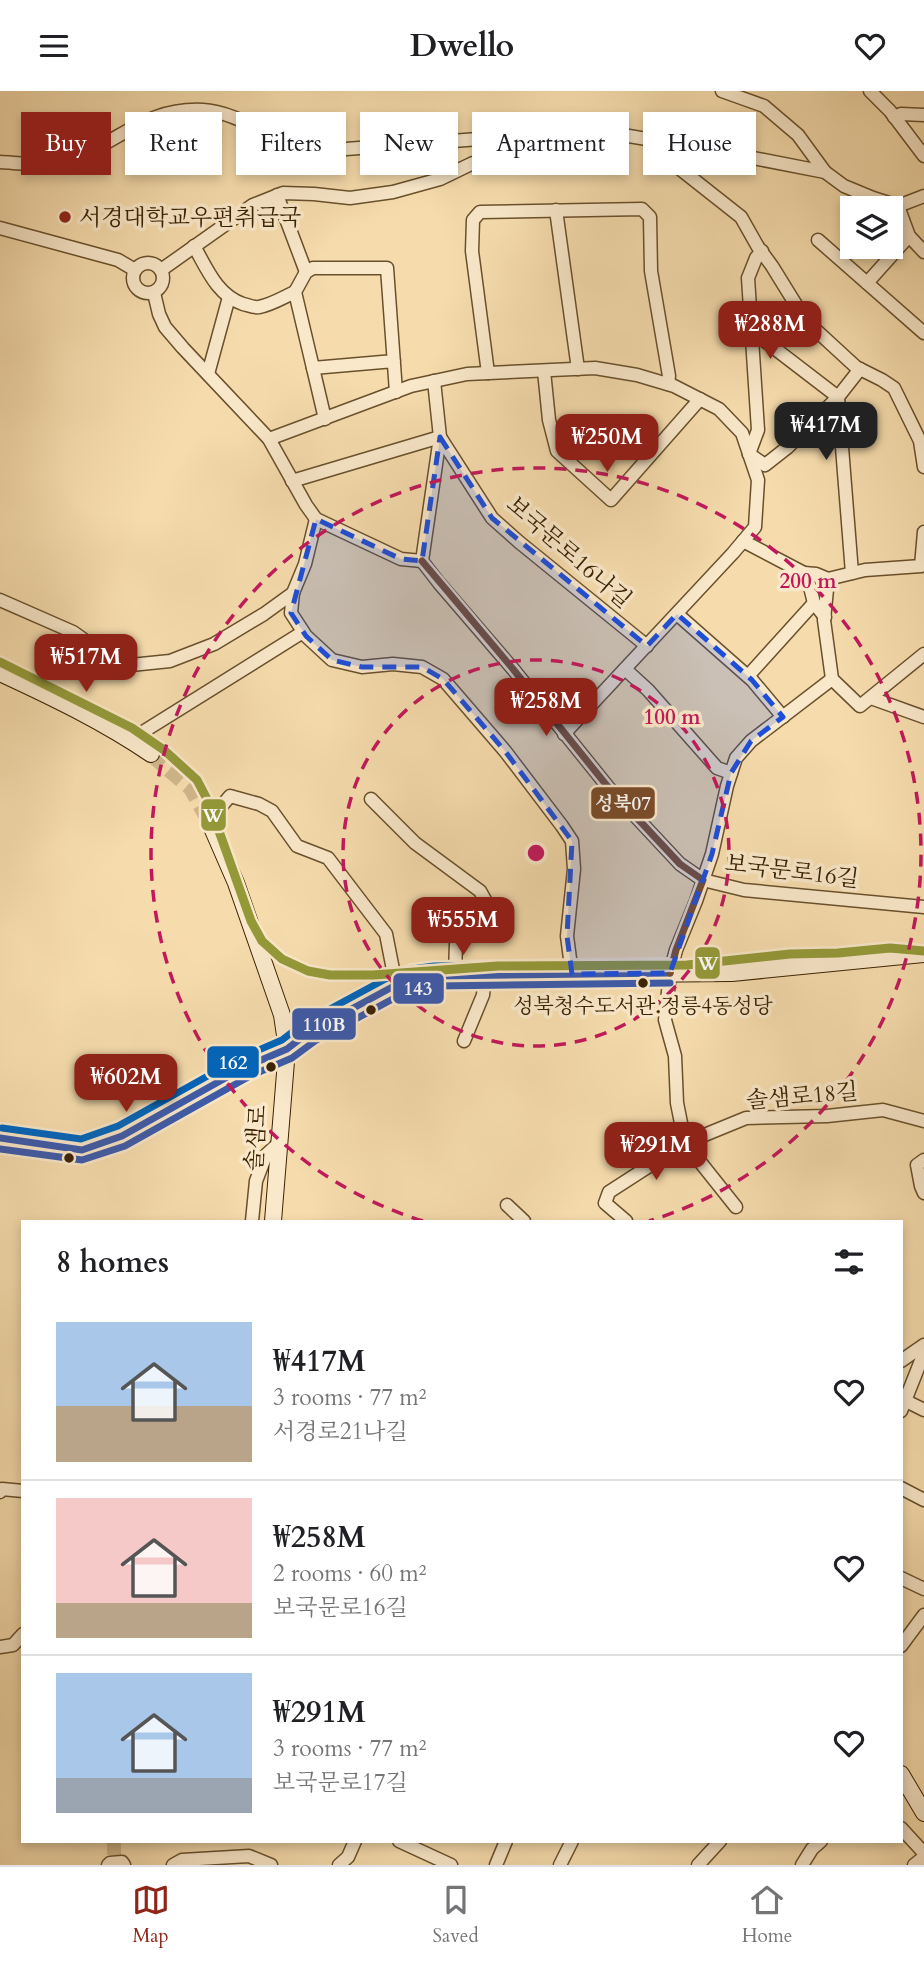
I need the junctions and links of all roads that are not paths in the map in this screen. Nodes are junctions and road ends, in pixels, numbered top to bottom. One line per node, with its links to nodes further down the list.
1 (722, 91): 10 (street)
2 (870, 91): 4 (street)
3 (924, 115): 4 (street)
4 (894, 117): 6 (street)
5 (472, 139): 8 (street)
6 (924, 156)
7 (756, 159): 10 (street)
8 (0, 162)
9 (472, 163): 12 (street)
10 (825, 172): 13 (street)
11 (688, 175): 22 (street)
12 (277, 195): 21 (street); 26 (street)
13 (868, 196)
14 (924, 196): 15 (street)
15 (903, 204)
16 (556, 210): 35 (street); 38 (street); 41 (street)
17 (903, 220): 19 (street)
18 (0, 228): 24 (street)
19 (909, 236): 23 (street); 27 (street)
20 (818, 240): 27 (street)
21 (194, 246): 25 (street); 30 (street)
22 (762, 251): 31 (street); 36 (street)
23 (924, 253)
24 (135, 270): 25 (street); 29 (street)
25 (161, 270): 29 (street)
26 (306, 272): 28 (street); 33 (street)
27 (867, 283): 32 (street)
28 (295, 292): 30 (street); 34 (street)
29 (154, 293): 39 (street)
30 (229, 297): 39 (street)
31 (752, 331): 43 (street); 49 (street)
32 (924, 333)
33 (394, 361): 34 (street); 42 (street)
34 (313, 368): 45 (street)
35 (578, 369): 37 (street); 41 (street)
36 (860, 369): 43 (street); 46 (street)
37 (544, 371): 38 (street); 44 (street)
38 (488, 373): 40 (street)
39 (208, 374): 48 (street)
40 (435, 381): 42 (street); 47 (street)
41 (668, 384): 44 (street)
42 (396, 391): 45 (street)
43 (838, 397): 49 (street); 57 (street)
44 (700, 399): 49 (street)
45 (325, 419): 48 (street)
46 (921, 433): 50 (street)
47 (440, 437): 51 (street); 55 (street); 65 (street, 보국문로16나길)
48 (269, 439): 51 (street)
49 (749, 454): 54 (street)
50 (924, 467)
51 (292, 481): 52 (street)
52 (316, 519): 55 (street); 59 (street)
53 (924, 532): 57 (street)
54 (743, 541): 56 (street); 62 (street)
55 (422, 561): 74 (street, 보국문로16길)
56 (804, 573): 58 (street); 61 (street)
57 (852, 573): 58 (street)
58 (828, 579): 63 (street)
59 (293, 593): 60 (street); 64 (street)
60 (0, 600)
61 (814, 603): 63 (street); 69 (street)
62 (677, 614): 65 (street); 69 (street)
63 (825, 617): 70 (street)
64 (303, 632): 75 (street); 84 (street)
65 (647, 646): 67 (street)
66 (924, 654): 71 (street)
67 (625, 669): 74 (street); 77 (street)
68 (0, 673): 75 (main road)
69 (748, 676): 72 (street)
70 (832, 679): 71 (street); 72 (street)
71 (871, 698): 73 (street)
72 (783, 717): 77 (street)
73 (924, 717)
74 (564, 734): 80 (street, 보국문로16길)
75 (130, 740): 76 (main road)
76 (151, 754)
77 (731, 773): 80 (street)
78 (371, 799): 85 (street)
79 (208, 821): 87 (street); 89 (main road, 솔샘로)
80 (703, 880): 81 (street, 보국문로16길); 83 (street)
81 (924, 907)
82 (924, 954): 83 (main road)
83 (670, 973): 84 (main road); 92 (street)
84 (572, 974): 86 (main road)
85 (455, 976): 86 (main road); 87 (main road)
86 (485, 976): 88 (street)
87 (396, 985): 89 (main road)
88 (464, 1041)
89 (286, 1049): 91 (street); 93 (main road, 솔샘로)
90 (924, 1121): 92 (street, 솔샘로18길)
91 (0, 1137)
92 (685, 1141): 97 (street); 101 (street, 솔샘로18길)
93 (279, 1143): 98 (street); 99 (main road, 솔샘로)
94 (924, 1160): 95 (street)
95 (924, 1193)
96 (507, 1205): 100 (street)
97 (736, 1207)
98 (252, 1220)
99 (273, 1220)
100 (523, 1220)
101 (625, 1220)
102 (924, 1345): 104 (street)
103 (924, 1353): 105 (street)
104 (903, 1360)
105 (904, 1406): 106 (street)
106 (924, 1410)
107 (903, 1489): 110 (street)
108 (21, 1491): 109 (street)
109 (0, 1492)
110 (924, 1500)
111 (903, 1579): 112 (street)
112 (924, 1589)
113 (924, 1615): 115 (street)
114 (21, 1635): 116 (street)
115 (903, 1643)
116 (0, 1647)
117 (903, 1777): 118 (main road)
118 (924, 1813)
119 (903, 1830): 126 (street)
120 (354, 1843): 128 (street)
121 (402, 1843): 133 (street)
122 (505, 1843): 134 (street)
123 (571, 1843): 135 (street)
124 (718, 1843): 136 (street)
125 (819, 1843): 137 (street)
126 (924, 1855): 138 (street)
127 (246, 1860): 131 (street); 132 (street)
128 (349, 1862)
129 (108, 1865): 130 (street)
130 (124, 1865)
131 (173, 1865)
132 (271, 1865)
133 (451, 1865)
134 (496, 1865)
135 (560, 1865)
136 (698, 1865)
137 (802, 1865)
138 (914, 1865)

